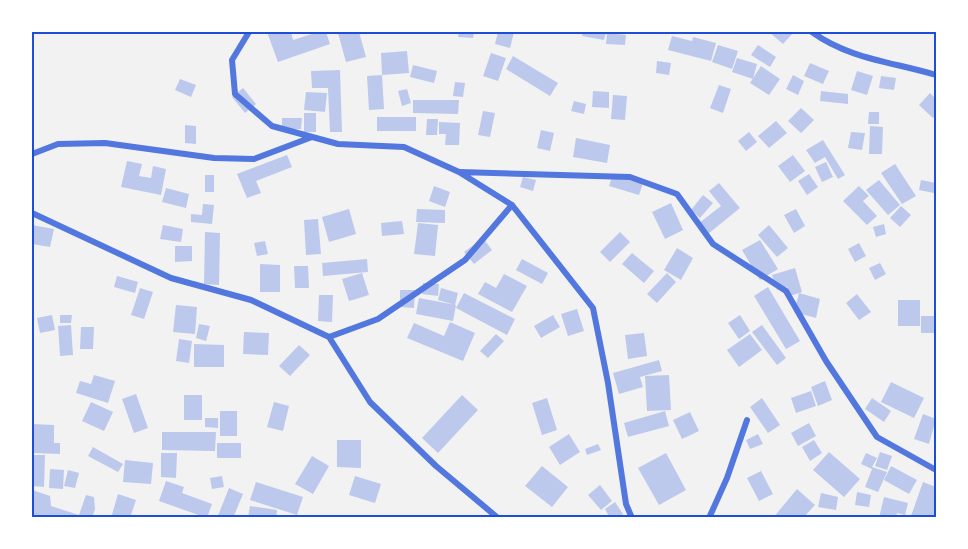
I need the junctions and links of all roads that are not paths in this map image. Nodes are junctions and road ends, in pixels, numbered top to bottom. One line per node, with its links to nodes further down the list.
1 (249, 32): 4 (street)
2 (812, 32): 3 (street)
3 (936, 75)
4 (312, 137): 5 (street); 6 (street)
5 (32, 154)
6 (459, 172): 7 (street); 11 (street)
7 (512, 205): 9 (street); 13 (street)
8 (32, 213): 9 (street)
9 (329, 337): 12 (street)
10 (747, 420): 14 (street)
11 (936, 470)
12 (498, 518)
13 (632, 518)
14 (709, 518)

